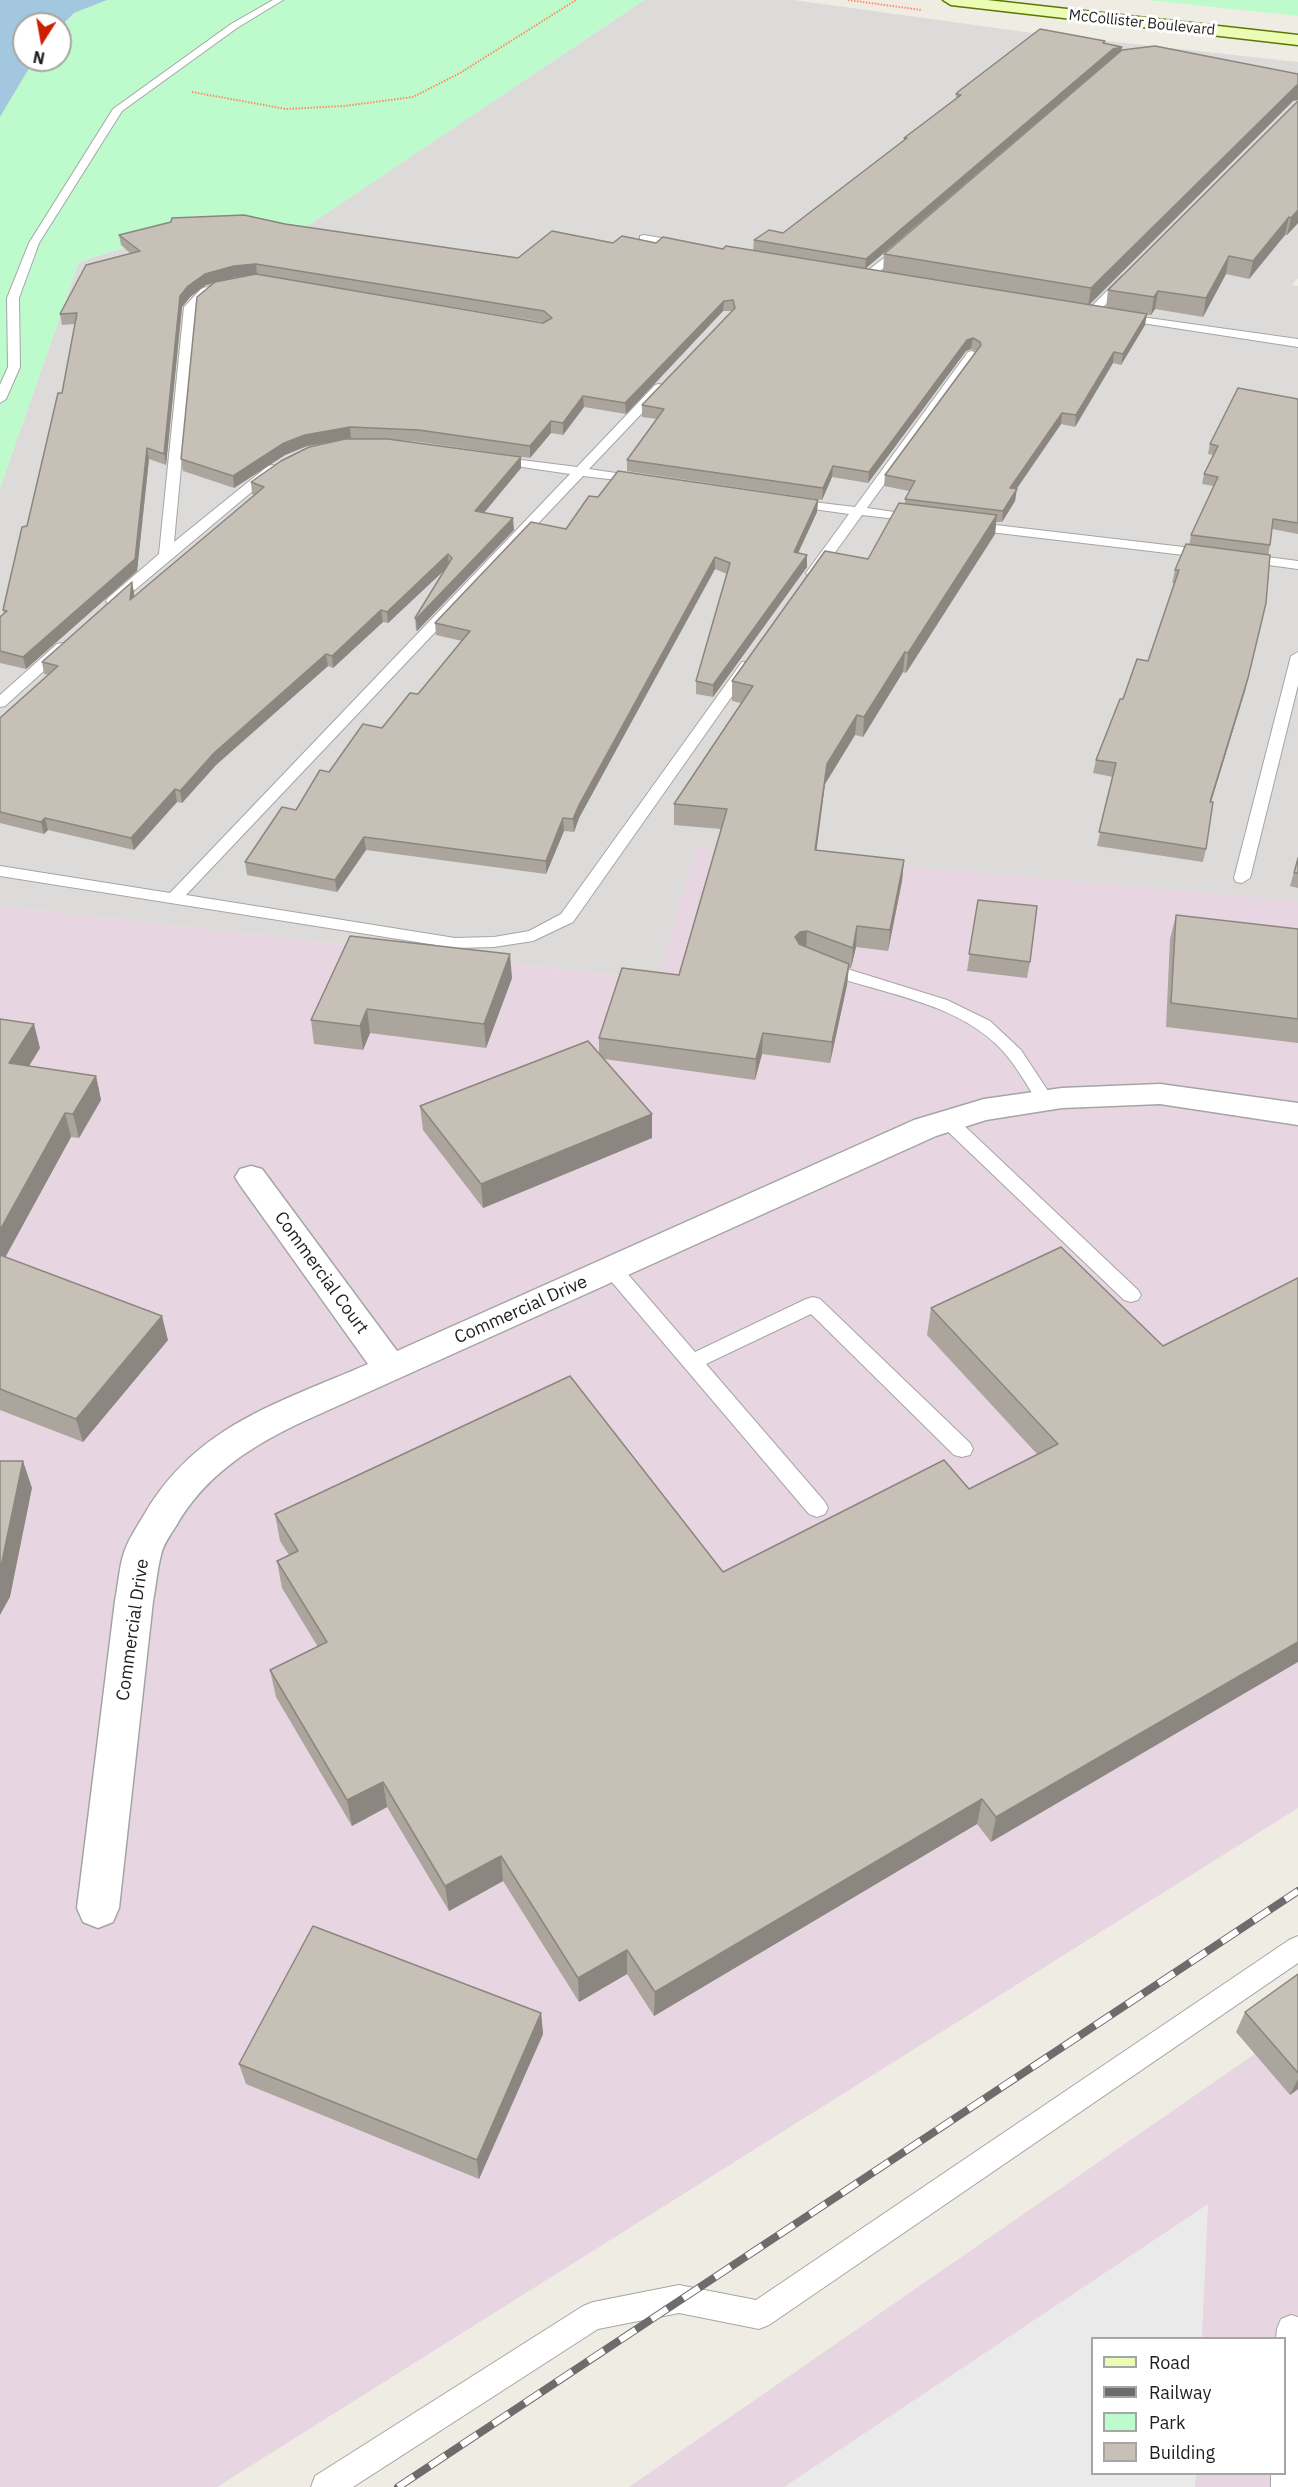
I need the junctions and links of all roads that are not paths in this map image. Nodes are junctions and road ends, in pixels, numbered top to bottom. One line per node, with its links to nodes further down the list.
1 (279, 0): 13 (lane)
2 (951, 0): 3 (main road, McCollister Boulevard)
3 (1298, 40)
4 (914, 236): 8 (lane)
5 (644, 238): 6 (lane)
6 (700, 247)
7 (1133, 271): 10 (lane)
8 (870, 274)
9 (241, 281): 22 (lane)
10 (1298, 343)
11 (972, 355): 19 (lane)
12 (665, 381): 16 (lane)
13 (0, 399)
14 (486, 458): 16 (lane)
15 (281, 465): 22 (lane)
16 (578, 472): 17 (lane); 32 (lane)
17 (647, 482)
18 (775, 500): 19 (lane)
19 (856, 511): 20 (lane); 24 (lane)
20 (936, 522)
21 (960, 524): 23 (lane)
22 (166, 555): 25 (lane)
23 (1298, 565)
24 (801, 589)
25 (105, 609)
26 (70, 640): 29 (lane)
27 (1298, 656): 31 (lane)
28 (753, 657): 32 (lane)
29 (0, 703)
30 (0, 872): 32 (lane)
31 (1242, 878)
32 (172, 900)
33 (806, 959): 34 (lane)
34 (1045, 1100): 35 (street, Commercial Drive); 36 (street, Commercial Drive)
35 (1298, 1114)
36 (948, 1121): 38 (street, Commercial Drive); 39 (lane)
37 (251, 1177): 41 (street, Commercial Court)
38 (612, 1269): 40 (lane); 41 (street, Commercial Drive)
39 (1131, 1295)
40 (692, 1362): 42 (lane); 43 (lane)
41 (390, 1368): 44 (street, Commercial Drive)
42 (962, 1449)
43 (817, 1508)
44 (98, 1908)
45 (1298, 1948): 47 (lane)
46 (1298, 2331): 48 (lane)
47 (326, 2487)
48 (1286, 2487)

